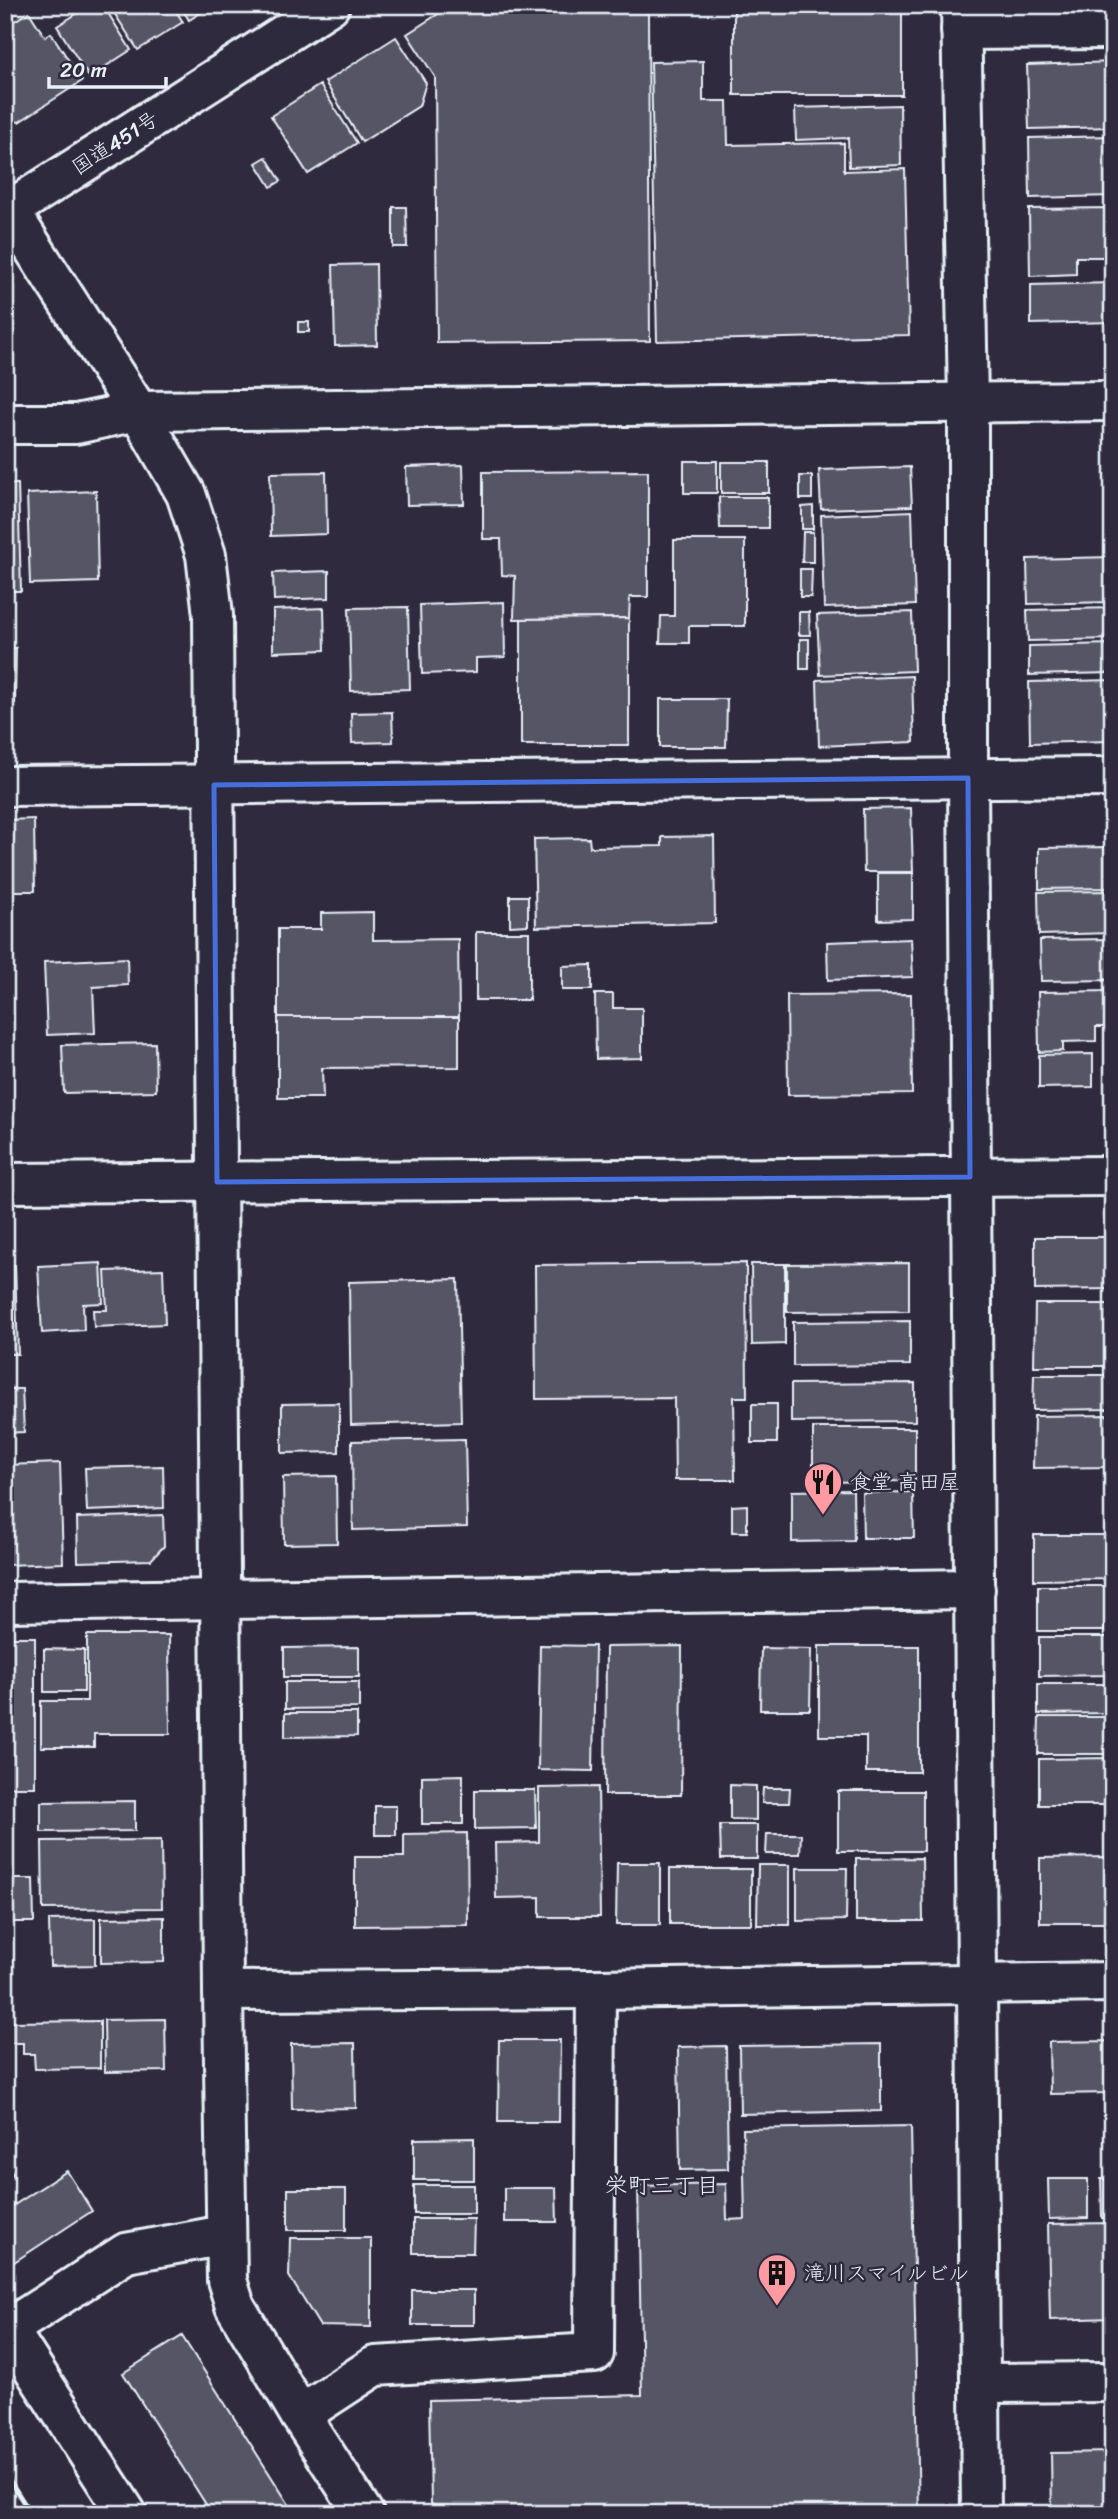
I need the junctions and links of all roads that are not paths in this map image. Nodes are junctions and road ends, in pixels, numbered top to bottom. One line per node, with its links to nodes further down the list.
1 (329, 6): 4 (main road, 国道451号)
2 (961, 18): 3 (main road); 6 (main road)
3 (1113, 29)
4 (7, 209): 7 (main road)
5 (1113, 401): 6 (main road)
6 (968, 402): 7 (main road); 10 (main road)
7 (138, 411): 8 (main road); 11 (main road)
8 (5, 424)
9 (1113, 777): 10 (main road)
10 (968, 778): 11 (main road); 14 (main road)
11 (214, 785): 12 (main road); 15 (main road)
12 (5, 786)
13 (1113, 1176): 14 (main road)
14 (970, 1177): 15 (main road); 17 (main road)
15 (217, 1182): 16 (main road); 18 (main road)
16 (5, 1183)
17 (975, 1589): 18 (main road); 21 (main road)
18 (220, 1598): 19 (main road); 23 (main road)
19 (5, 1602)
20 (1113, 1982): 21 (main road)
21 (977, 1983): 22 (main road); 26 (main road)
22 (596, 1989): 23 (main road); 27 (main road)
23 (223, 1991): 24 (main road)
24 (225, 2235): 27 (main road); 28 (main road)
25 (1113, 2382): 26 (main road)
26 (980, 2383): 30 (main road)
27 (300, 2415): 29 (main road)
28 (127, 2514)
29 (365, 2514)
30 (981, 2514)

